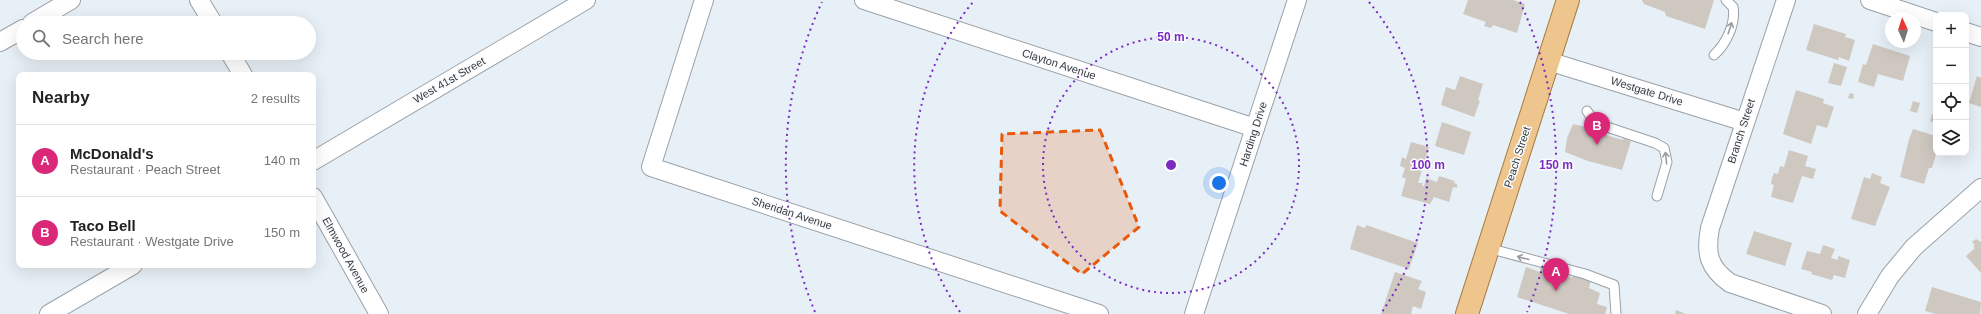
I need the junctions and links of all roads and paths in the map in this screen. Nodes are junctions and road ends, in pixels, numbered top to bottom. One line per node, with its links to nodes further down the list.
1 (71, 0): 11 (street)
2 (199, 0): 12 (street)
3 (586, 0): 25 (street, West 41st Street)
4 (704, 0): 33 (street, Sheridan Avenue)
5 (864, 0): 24 (street, Clayton Avenue)
6 (1297, 0): 24 (street, Harding Drive)
7 (1568, 0): 20 (main road, Peach Street)
8 (1726, 0): 18 (lane, one-way to 8)
9 (1786, 0): 23 (street, Branch Street)
10 (1870, 0): 13 (street)
11 (44, 16)
12 (208, 16)
13 (1933, 21)
14 (16, 32): 17 (street)
15 (1969, 33): 16 (street)
16 (1981, 37)
17 (0, 42)
18 (1714, 55)
19 (234, 60): 21 (street)
20 (1548, 61): 23 (street, Westgate Drive); 29 (main road, Peach Street)
21 (241, 72)
22 (1587, 111): 27 (lane, one-way to 22)
23 (1745, 122): 37 (street, Branch Street)
24 (1255, 128): 34 (street, Harding Drive)
25 (316, 159)
26 (1981, 188): 38 (street)
27 (1657, 196)
28 (316, 202): 32 (street, Elmwood Avenue)
29 (1488, 248): 35 (main road, Peach Street); 36 (lane, one-way to 29)
30 (128, 268): 31 (street)
31 (49, 314)
32 (379, 314)
33 (1099, 314)
34 (1194, 314)
35 (1467, 314)
36 (1616, 314)
37 (1822, 314)
38 (1867, 314)

